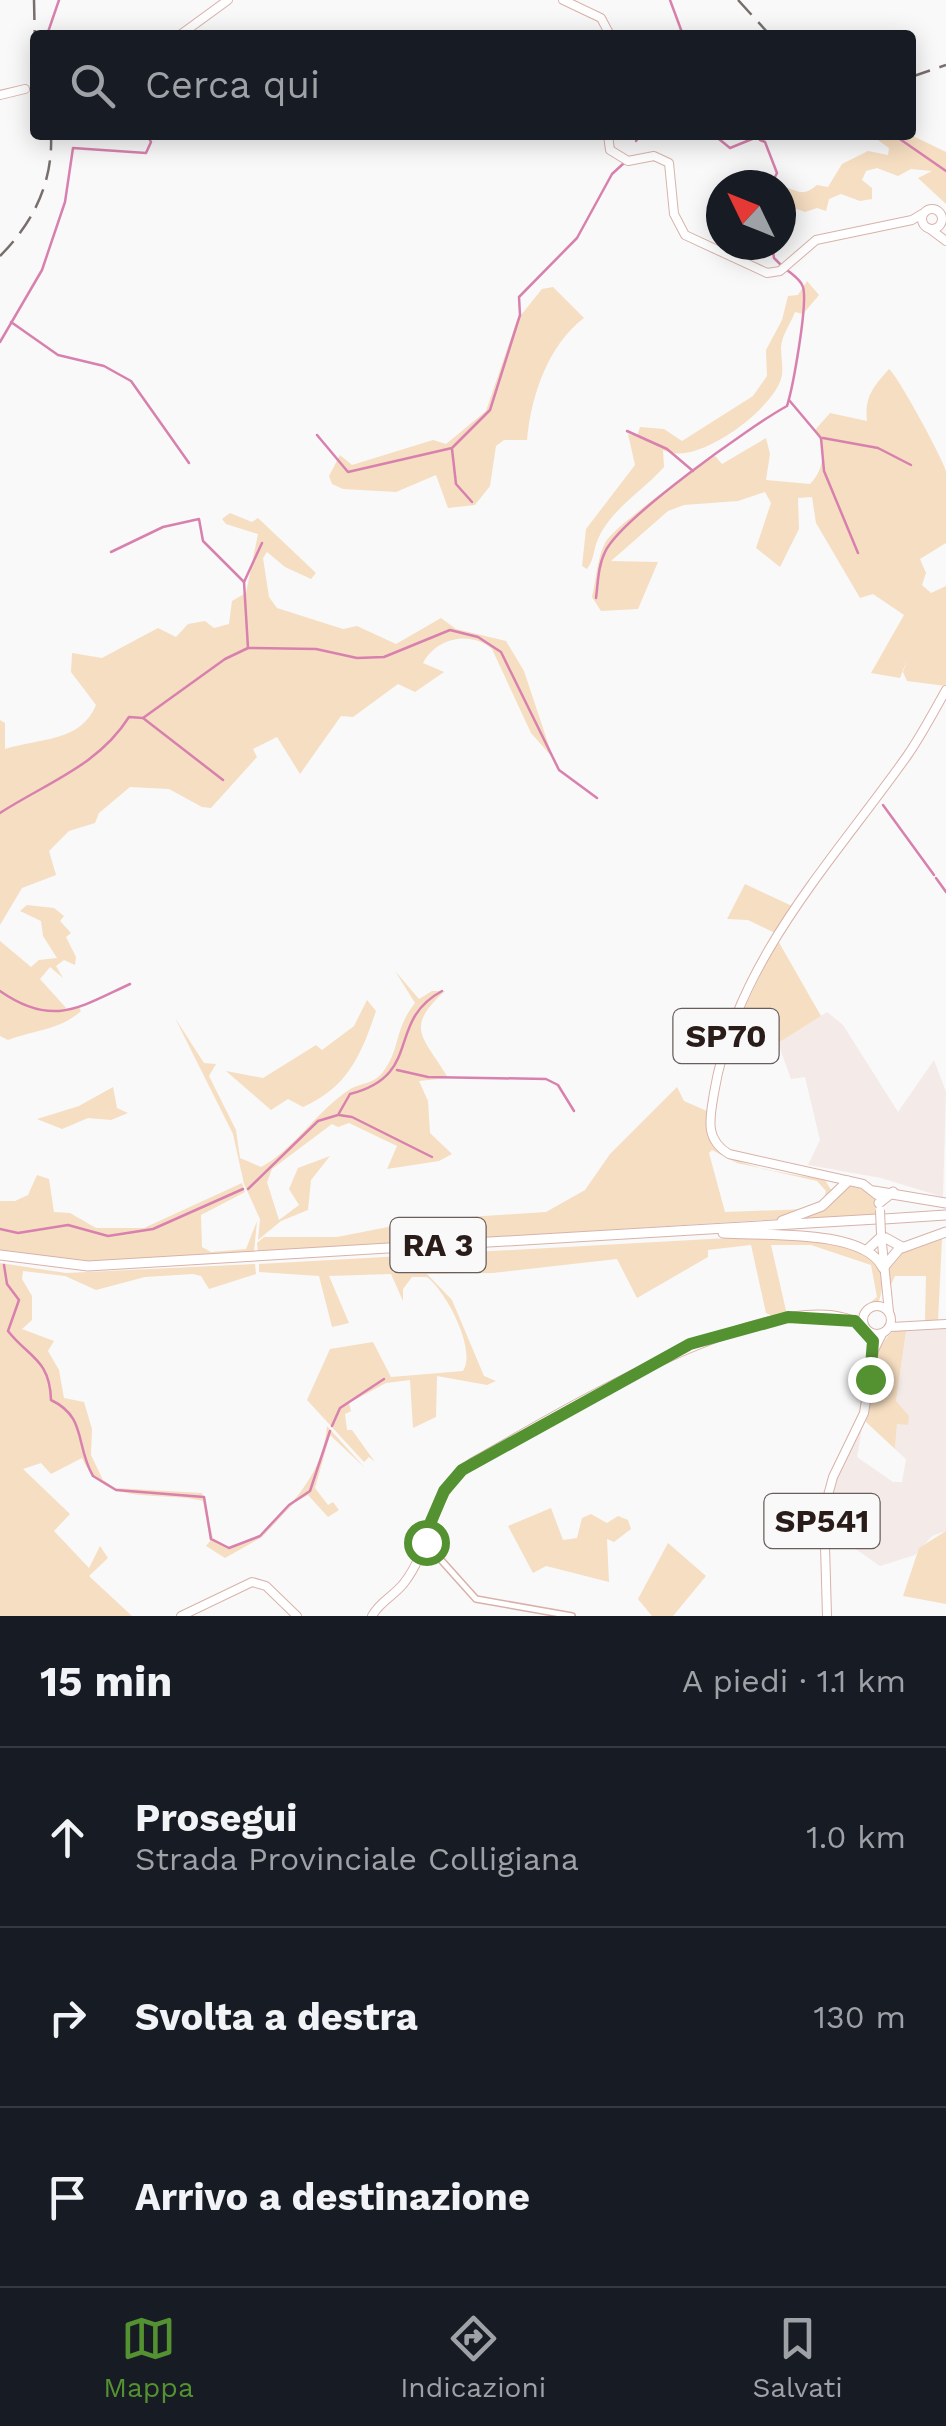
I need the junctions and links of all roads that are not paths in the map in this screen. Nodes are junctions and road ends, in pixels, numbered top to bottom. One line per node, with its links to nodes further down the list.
1 (228, 0): 3 (main road)
2 (564, 0): 4 (main road)
3 (187, 30)
4 (607, 30)
5 (25, 89): 6 (main road)
6 (0, 94)
7 (609, 140): 9 (main road)
8 (922, 214): 9 (main road); 10 (main road); 11 (main road)
9 (908, 221): 11 (main road)
10 (940, 224): 11 (main road); 12 (main road)
11 (927, 227): 12 (main road)
12 (945, 240)
13 (946, 690): 14 (main road, SP70)
14 (826, 1176): 15 (main road, SP70); 18 (highway)
15 (848, 1181): 16 (main road, SP70); 18 (highway)
16 (874, 1190): 17 (highway); 20 (main road)
17 (896, 1192): 19 (highway); 20 (highway)
18 (833, 1194): 22 (highway)
19 (946, 1203)
20 (880, 1216): 21 (highway, RA 3); 22 (highway, RA 3); 24 (main road, bridge)
21 (946, 1217)
22 (720, 1230): 26 (highway); 27 (highway, RA 3)
23 (946, 1232): 25 (highway)
24 (882, 1235): 25 (highway); 26 (highway); 28 (main road)
25 (902, 1248): 28 (highway)
26 (867, 1250): 28 (highway)
27 (0, 1257)
28 (884, 1268): 29 (main road)
29 (885, 1293): 30 (main road); 32 (main road)
30 (878, 1306): 31 (main road); 32 (main road)
31 (864, 1314): 33 (main road); 37 (main road)
32 (890, 1314): 34 (main road); 36 (main road)
33 (846, 1319): 37 (main road); 40 (main road)
34 (906, 1322): 35 (main road); 36 (main road)
35 (946, 1324)
36 (890, 1327): 38 (main road)
37 (867, 1330): 38 (main road); 39 (main road, SP541)
38 (882, 1334): 39 (main road, SP541)
39 (874, 1350): 45 (main road, SP541)
40 (423, 1540): 43 (main road); 44 (street)
41 (181, 1616): 42 (main road)
42 (297, 1616)
43 (372, 1616)
44 (572, 1616)
45 (827, 1616)

